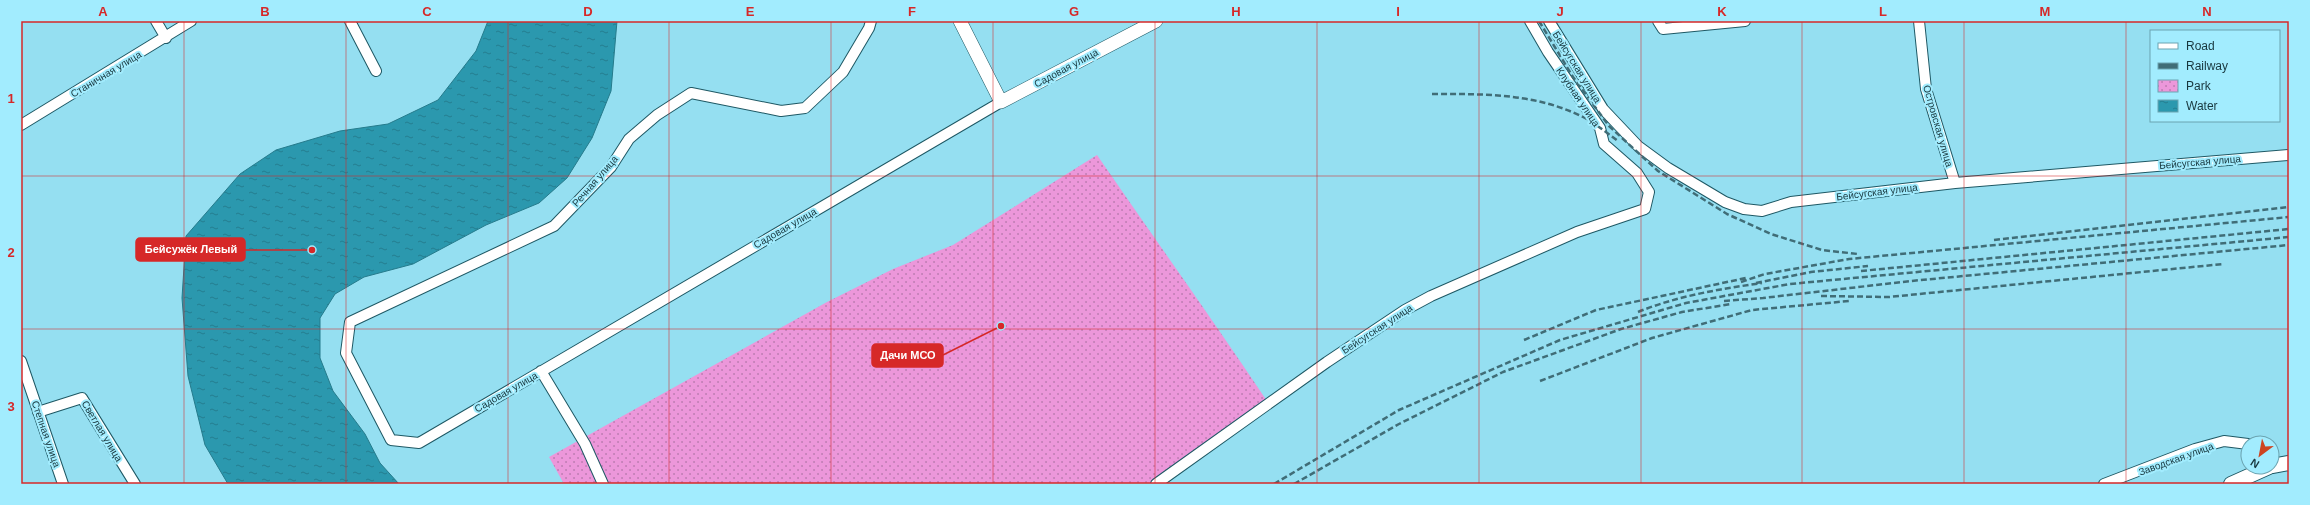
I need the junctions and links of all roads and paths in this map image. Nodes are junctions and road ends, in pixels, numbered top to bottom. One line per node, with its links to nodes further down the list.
1 (156, 21): 13 (street)
2 (191, 21): 13 (street, Станичная улица)
3 (350, 21): 14 (street)
4 (871, 21): 23 (street, Речная улица)
5 (960, 21): 15 (street)
6 (1156, 21): 15 (street, Садовая улица)
7 (1530, 21): 19 (street, Клубная улица)
8 (1549, 21): 18 (street, Бейсугская улица)
9 (1658, 21): 12 (street)
10 (1745, 21): 12 (street)
11 (1919, 21): 18 (street, Островская улица)
12 (1700, 23)
13 (166, 38): 16 (street, Станичная улица)
14 (376, 71)
15 (1001, 102): 21 (street, Садовая улица)
16 (21, 125)
17 (2289, 155): 18 (street, Бейсугская улица)
18 (1954, 183)
19 (1645, 209): 29 (street, Бейсугская улица)
20 (21, 361): 22 (street, Степная улица)
21 (541, 371): 23 (street, Садовая улица); 28 (street)
22 (38, 412): 26 (street, Степная улица); 27 (street, Светлая улица)
23 (419, 443)
24 (2240, 443): 30 (street, Заводская улица)
25 (2251, 475): 31 (main road)
26 (63, 484)
27 (135, 484)
28 (603, 484)
29 (1156, 484)
30 (2104, 484)
31 (2231, 484)

